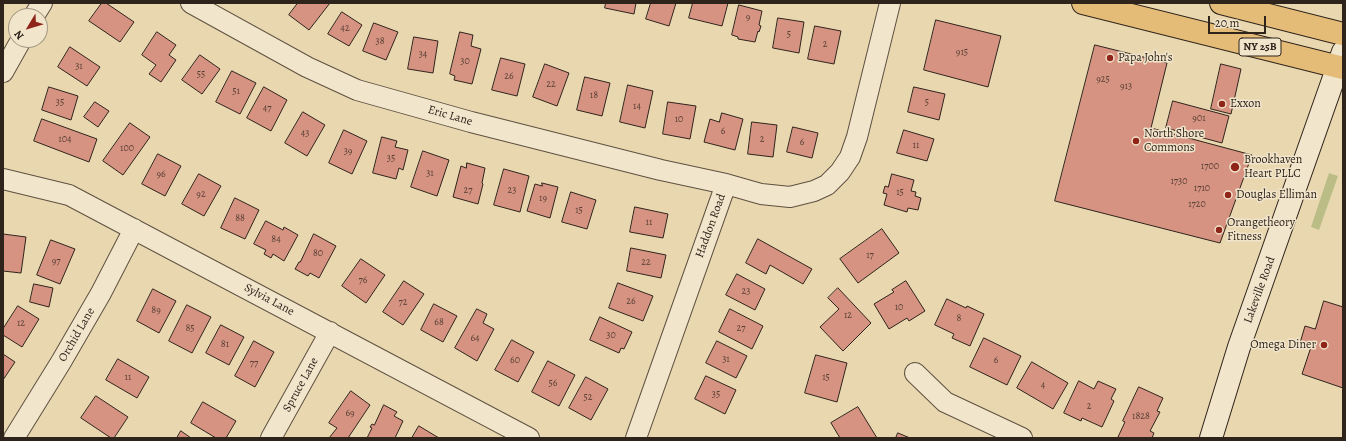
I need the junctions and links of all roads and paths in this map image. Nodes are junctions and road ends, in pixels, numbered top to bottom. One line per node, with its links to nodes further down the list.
1 (191, 3): 10 (street, Eric Lane)
2 (1083, 3): 7 (main road, NY 25B)
3 (1221, 3): 5 (main road)
4 (887, 4): 10 (street, Haddon Road)
5 (1343, 34)
6 (16, 48): 8 (street)
7 (1341, 62): 19 (main road, Lakeville Road)
8 (3, 72)
9 (3, 178): 11 (street, Sylvia Lane)
10 (726, 184): 17 (street, Haddon Road)
11 (134, 229): 12 (street, Sylvia Lane); 15 (street, Orchid Lane)
12 (330, 332): 14 (street, Sylvia Lane); 16 (street, Spruce Lane)
13 (915, 373): 18 (street)
14 (526, 437)
15 (14, 438)
16 (271, 438)
17 (636, 438)
18 (1022, 438)
19 (1211, 438)

